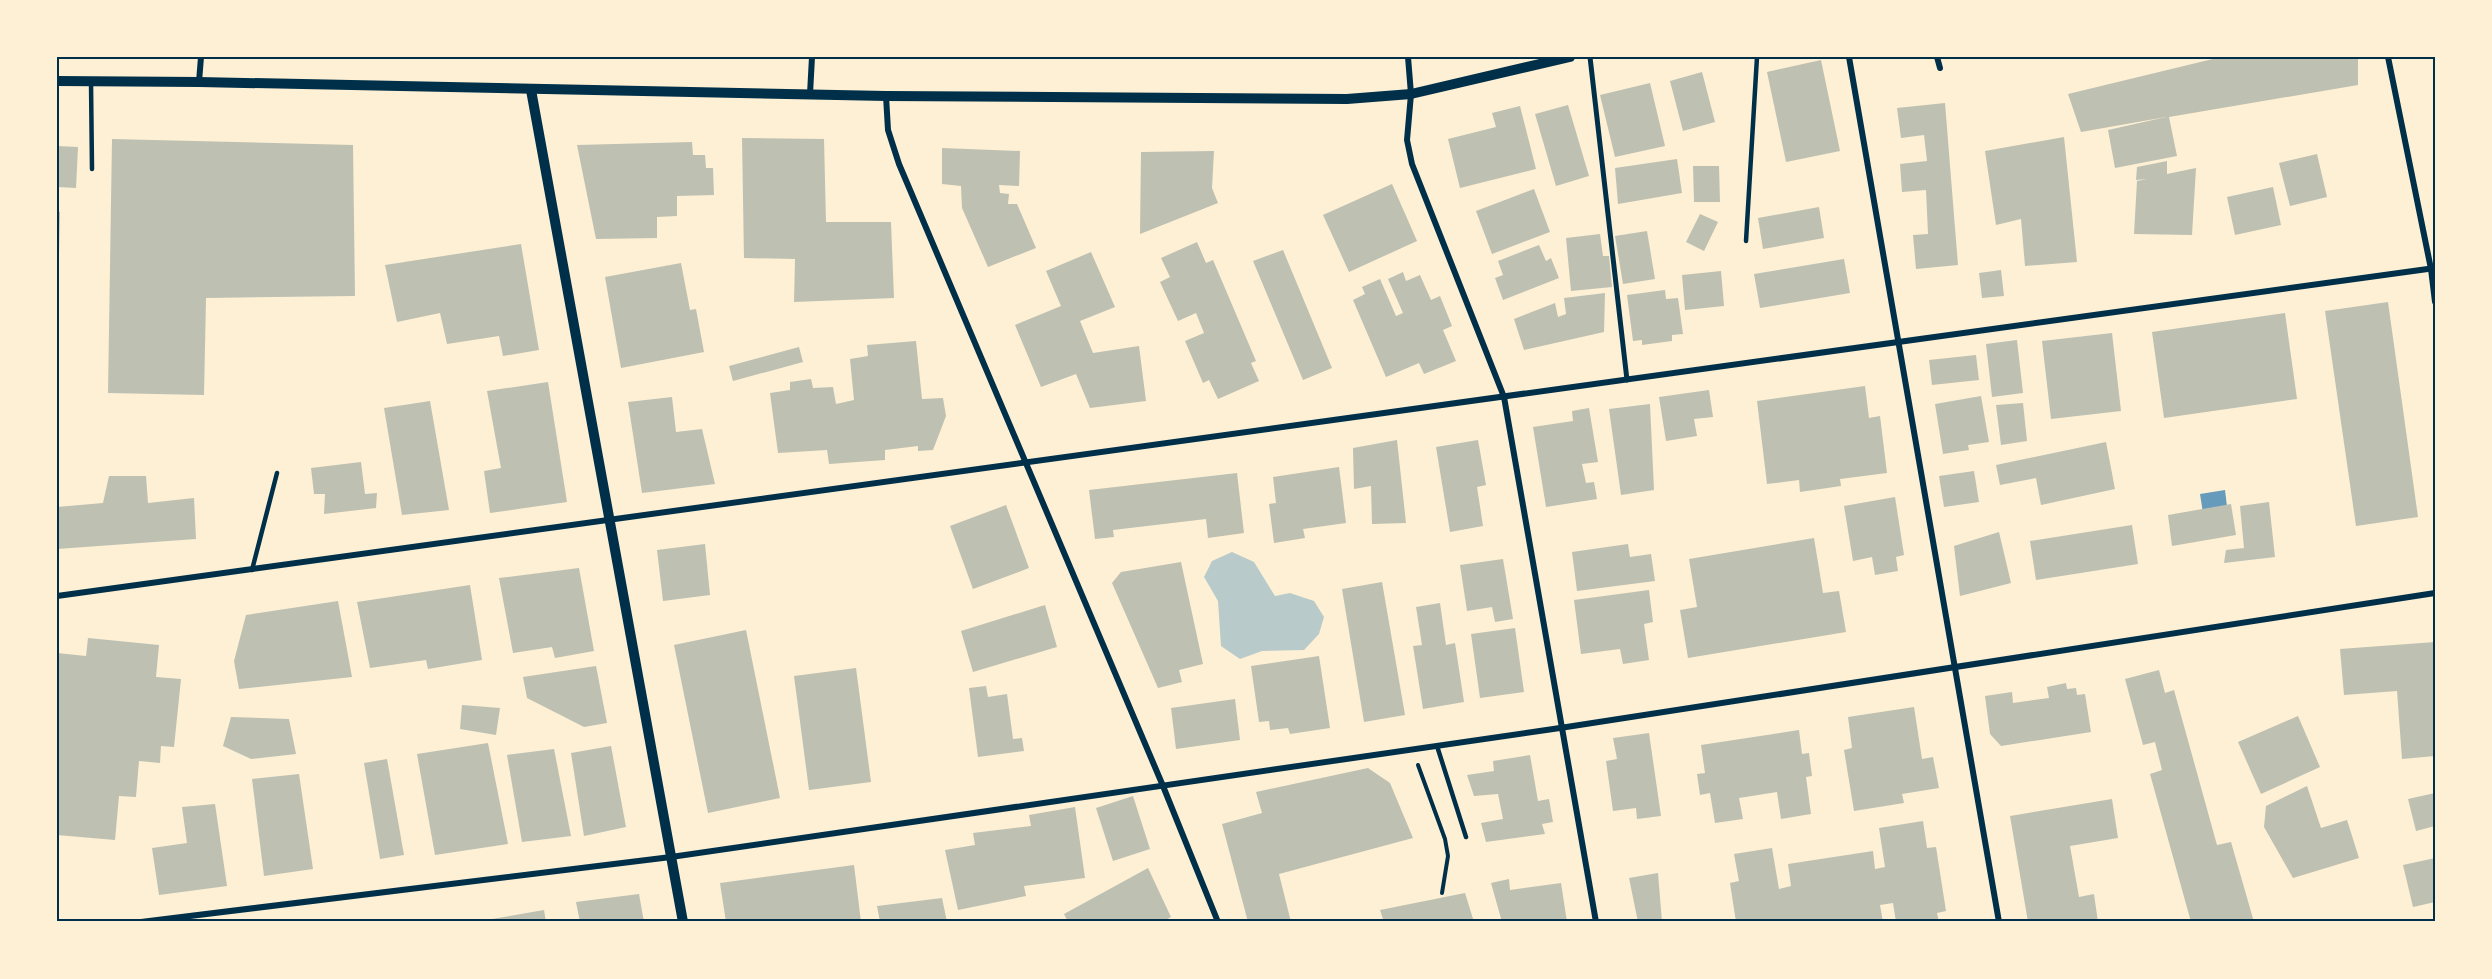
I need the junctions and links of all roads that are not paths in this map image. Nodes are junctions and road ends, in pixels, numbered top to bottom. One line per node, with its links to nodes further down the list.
1 (201, 57): 13 (street)
2 (812, 57): 15 (street)
3 (1408, 57): 16 (street)
4 (1570, 57): 16 (street)
5 (1590, 57): 23 (street)
6 (1757, 57): 19 (lane)
7 (1849, 57): 22 (street)
8 (1937, 57): 10 (street)
9 (2388, 57): 20 (street)
10 (1940, 68)
11 (57, 81): 12 (street)
12 (91, 81): 13 (street); 18 (lane)
13 (199, 82): 14 (street)
14 (531, 90): 15 (street); 27 (street)
15 (810, 94): 17 (street)
16 (1411, 94): 17 (street); 24 (street)
17 (886, 96): 25 (street)
18 (92, 169)
19 (1746, 241)
20 (2433, 269): 21 (street); 22 (street)
21 (2435, 302)
22 (1898, 342): 23 (street); 31 (street)
23 (1627, 380): 24 (street)
24 (1504, 397): 25 (street); 32 (street)
25 (1025, 463): 27 (street); 34 (street)
26 (277, 473): 28 (lane)
27 (609, 520): 28 (street); 36 (street)
28 (252, 570): 30 (street)
29 (2435, 593): 31 (street)
30 (57, 596)
31 (1955, 667): 32 (street); 41 (street)
32 (1560, 728): 33 (street); 40 (street)
33 (1437, 746): 34 (street); 35 (lane)
34 (1163, 786): 36 (street); 39 (street)
35 (1466, 837)
36 (671, 857): 37 (street); 38 (street)
37 (141, 922)
38 (683, 922)
39 (1218, 922)
40 (1596, 922)
41 (1999, 922)

